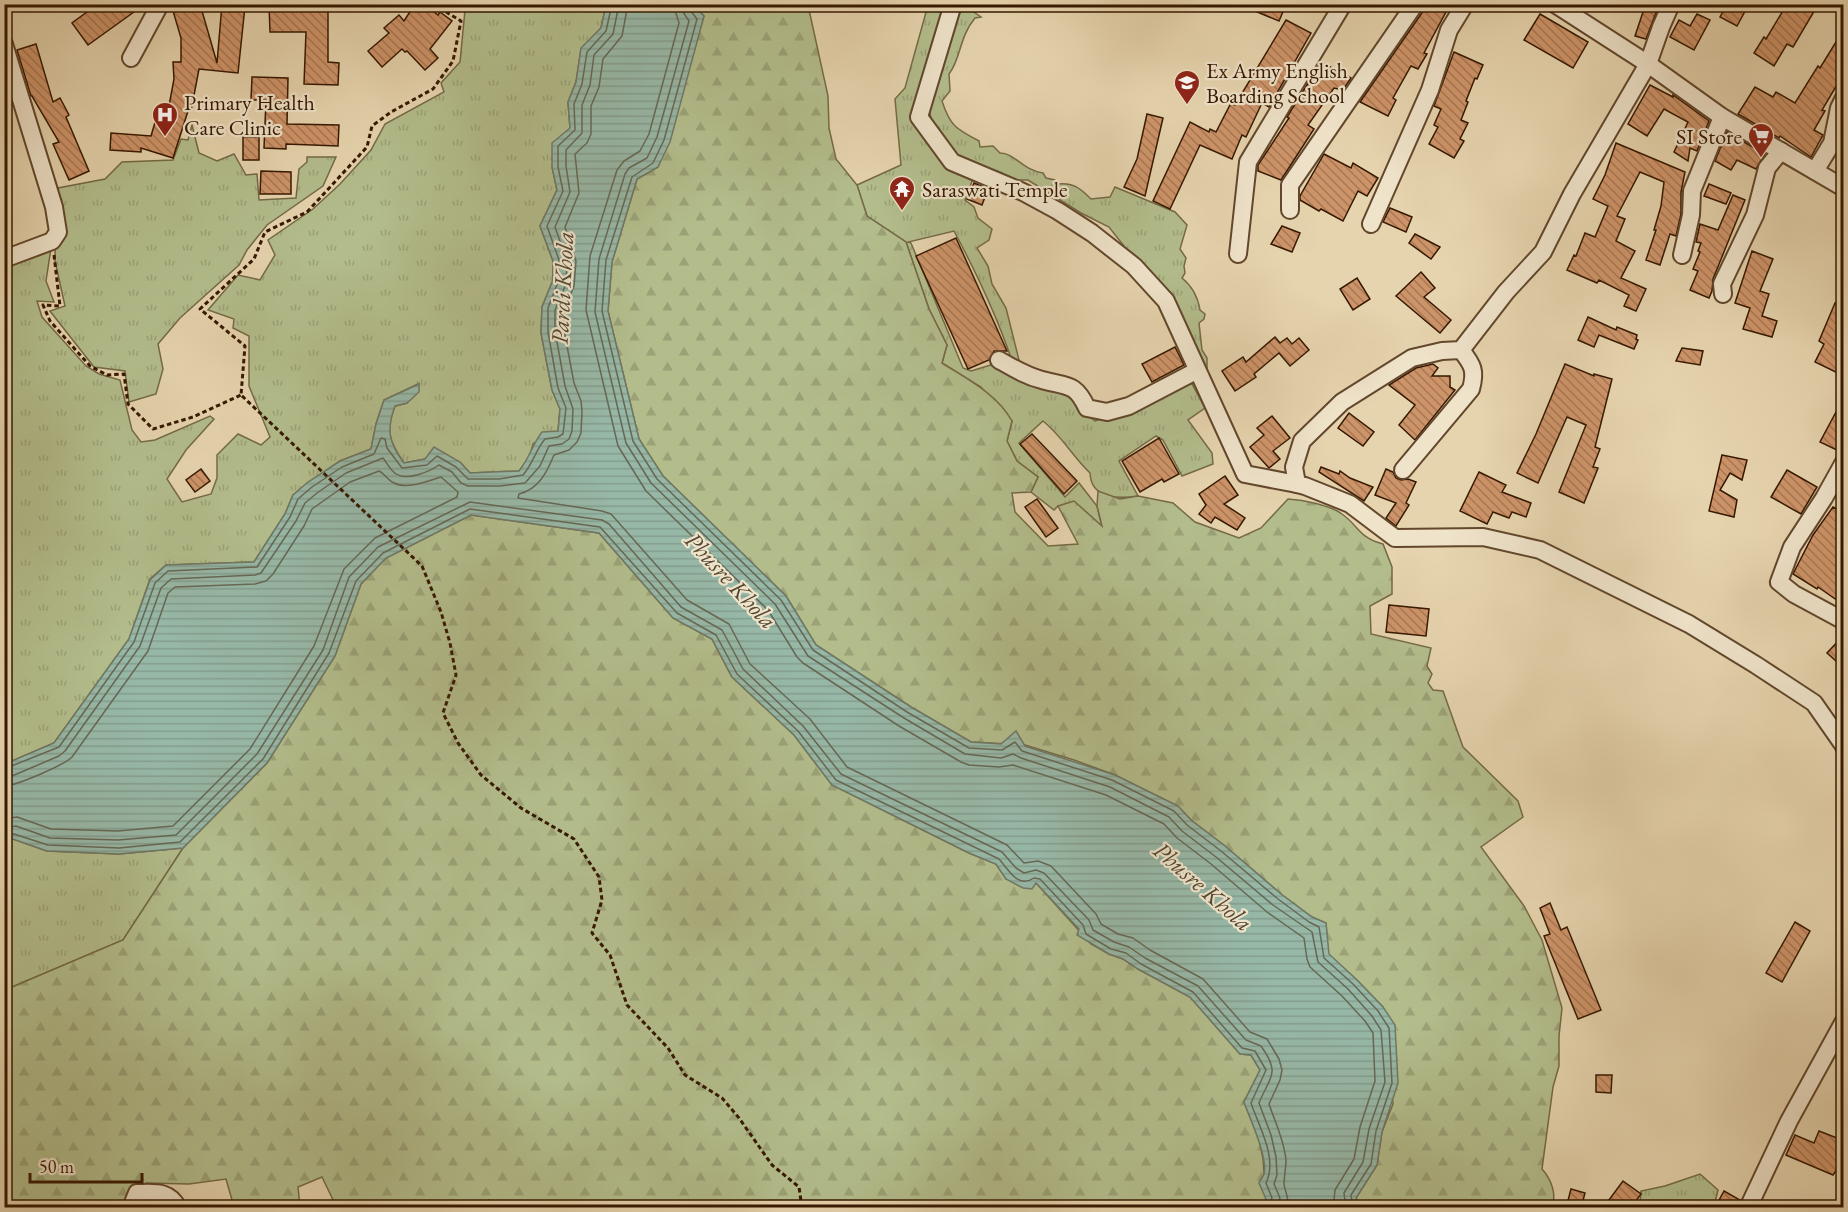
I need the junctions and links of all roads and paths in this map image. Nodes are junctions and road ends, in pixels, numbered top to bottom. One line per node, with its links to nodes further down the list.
1 (158, 4): 10 (street)
2 (433, 4): 27 (path)
3 (954, 4): 26 (street)
4 (1343, 4): 20 (street)
5 (1415, 4): 17 (street)
6 (1465, 4): 18 (street)
7 (1555, 4): 11 (street)
8 (1671, 4): 11 (street)
9 (4, 44): 19 (street)
10 (131, 58)
11 (1648, 64): 13 (street); 24 (street)
12 (1844, 99): 15 (street)
13 (1722, 117): 14 (street); 21 (street)
14 (1781, 151): 15 (street); 23 (street)
15 (1815, 171): 16 (street)
16 (1844, 188)
17 (1290, 210)
18 (1371, 224)
19 (52, 241): 22 (street); 27 (path)
20 (1238, 254)
21 (1682, 255)
22 (4, 259)
23 (1723, 294)
24 (1461, 350): 29 (street); 30 (street)
25 (999, 360): 26 (street)
26 (1196, 371): 30 (street)
27 (241, 395): 36 (path)
28 (1844, 462): 31 (street)
29 (1403, 470)
30 (1297, 484): 32 (street)
31 (1844, 621)
32 (1844, 746)
33 (1844, 1021): 37 (street)
34 (131, 1208): 35 (street)
35 (178, 1208)
36 (802, 1208)
37 (1748, 1208)

